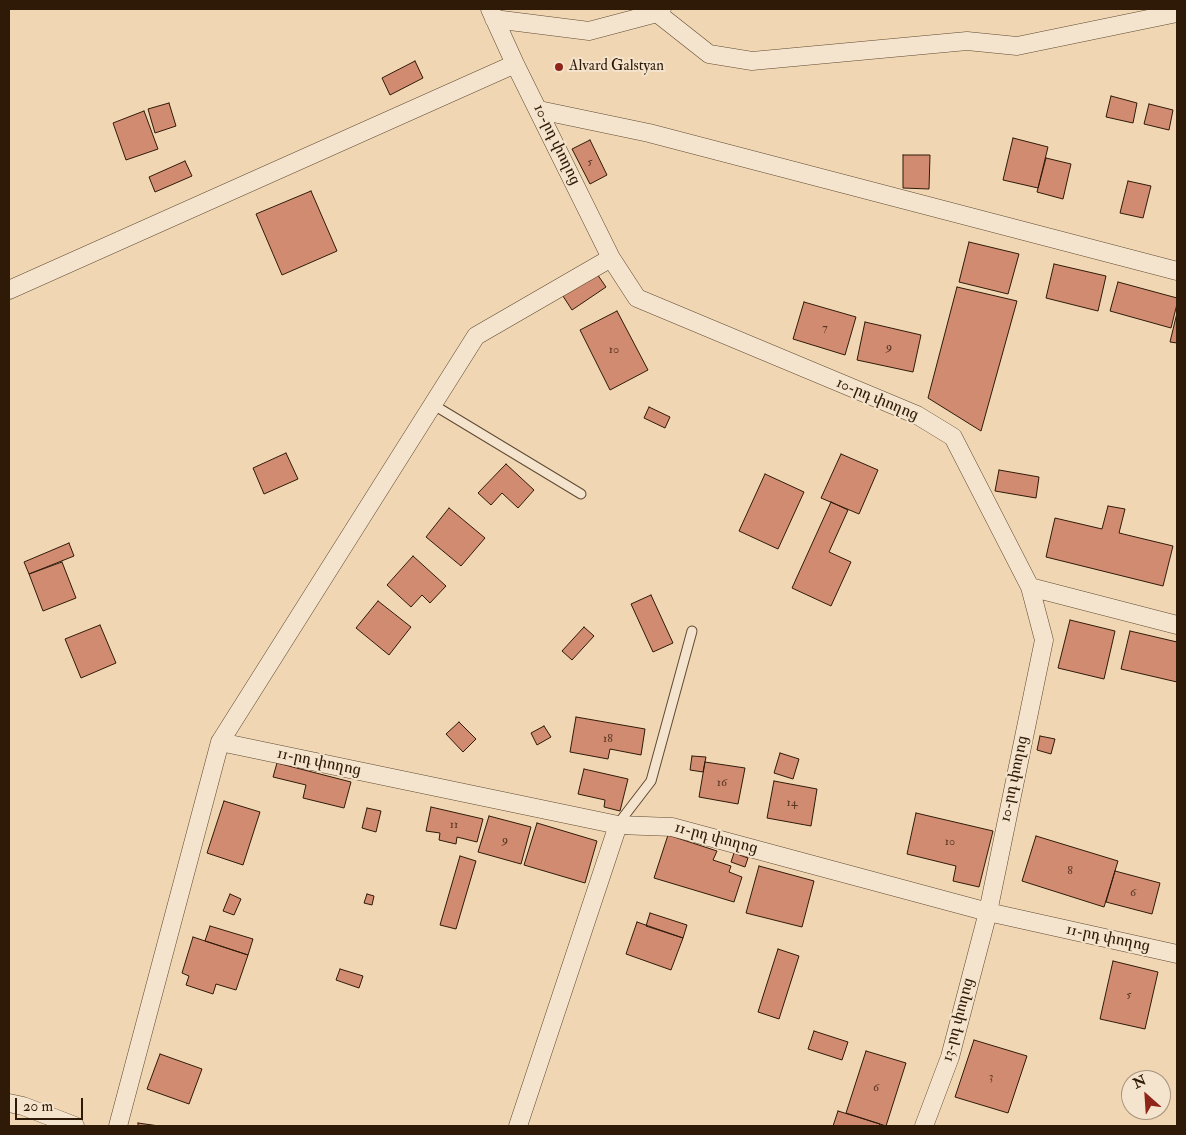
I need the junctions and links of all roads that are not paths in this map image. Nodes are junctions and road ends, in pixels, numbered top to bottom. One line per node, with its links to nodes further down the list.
1 (660, 11): 2 (street); 3 (street)
2 (1177, 13)
3 (492, 14): 4 (street, 10-րդ փողոց)
4 (515, 64): 5 (street, 10-րդ փողոց); 8 (street)
5 (539, 110): 6 (street, 10-րդ փողոց); 7 (street)
6 (611, 258): 9 (street); 11 (street, 10-րդ փողոց)
7 (1177, 271)
8 (9, 290)
9 (432, 404): 10 (lane); 14 (street)
10 (581, 494)
11 (1030, 587): 12 (street); 16 (street, 10-րդ փողոց)
12 (1177, 625)
13 (692, 631): 15 (lane)
14 (220, 742): 15 (street, 11-րդ փողոց); 20 (street)
15 (618, 825): 16 (street, 11-րդ փողոց); 21 (street)
16 (988, 912): 17 (street, 11-րդ փողոց); 22 (street, 13-րդ փողոց)
17 (1177, 954)
18 (9, 1103): 19 (street)
19 (75, 1126)
20 (118, 1126)
21 (518, 1126)
22 (924, 1126)

